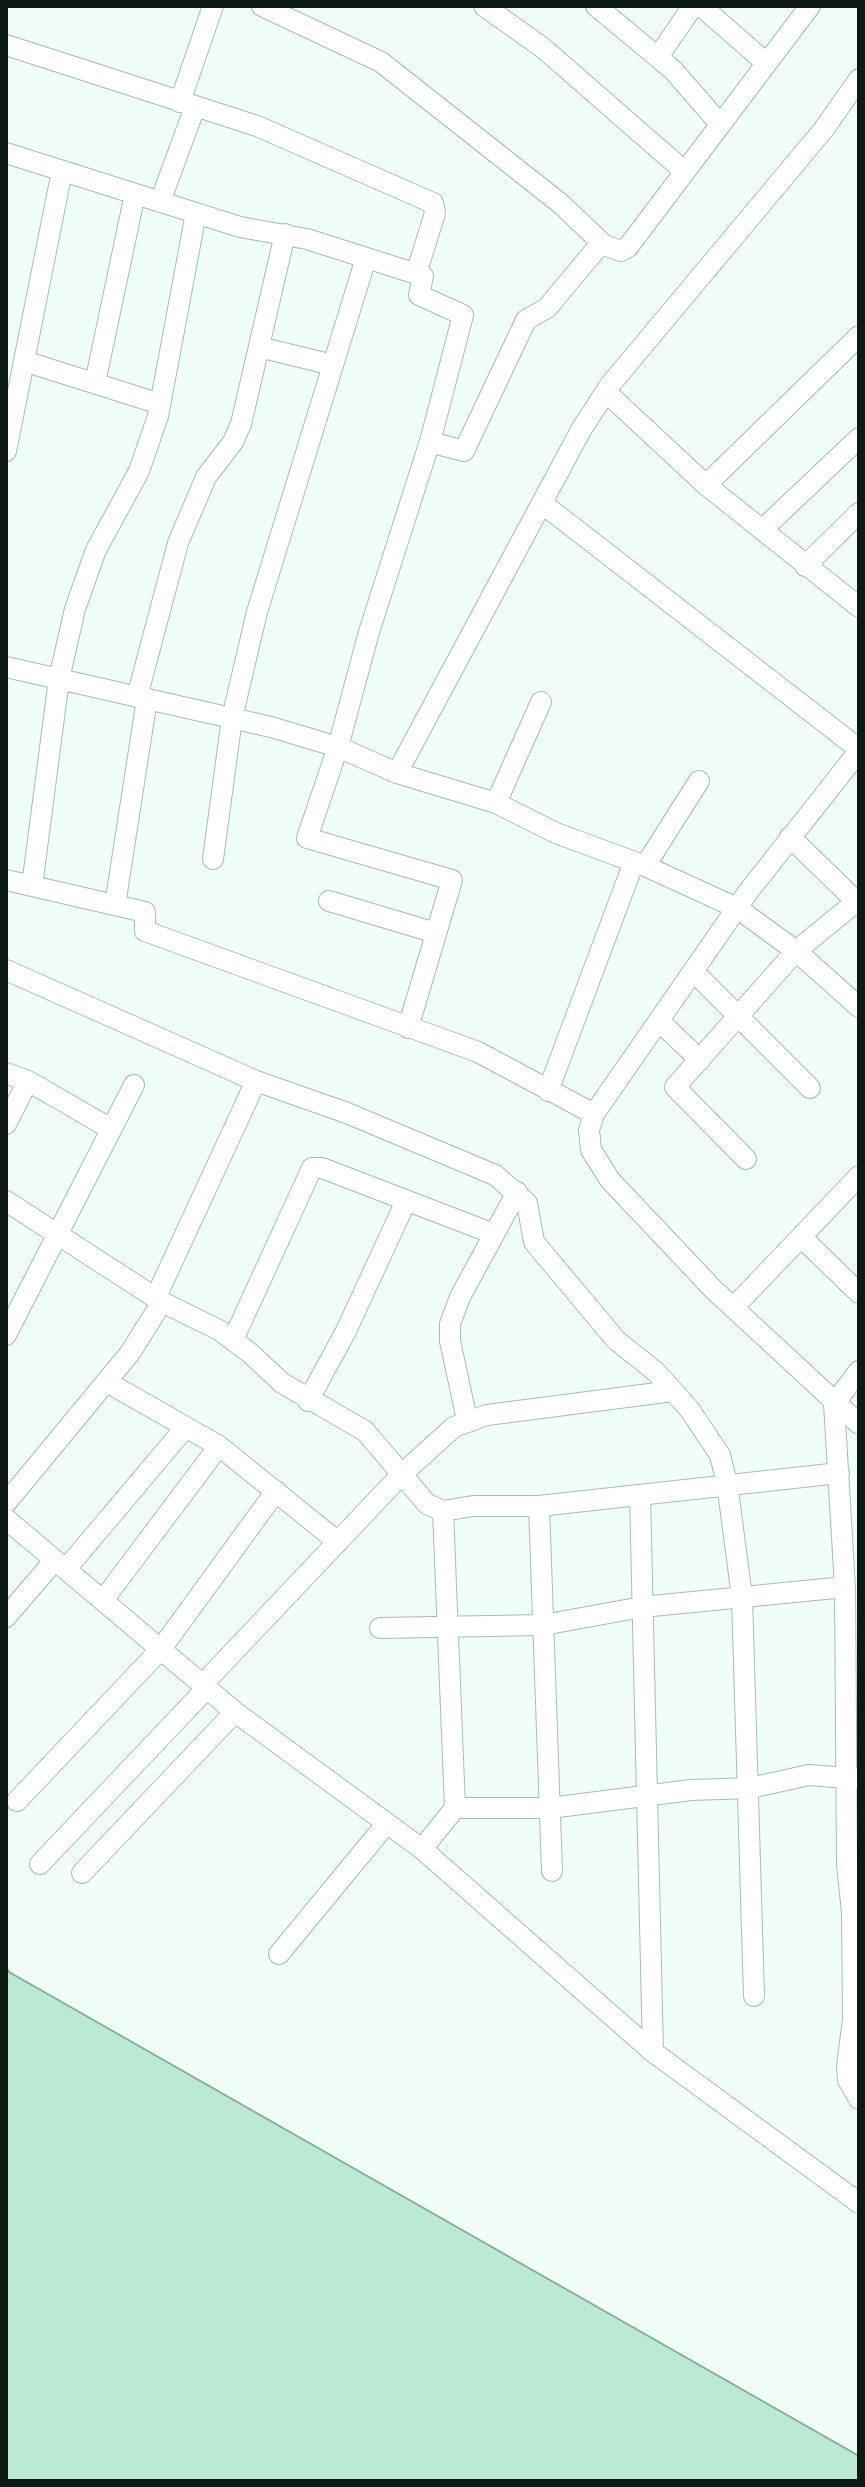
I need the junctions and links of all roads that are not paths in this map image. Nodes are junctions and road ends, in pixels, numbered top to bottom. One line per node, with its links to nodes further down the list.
1 (213, 6): 12 (street)
2 (262, 6): 22 (street)
3 (484, 6): 17 (street)
4 (596, 6): 9 (street)
5 (693, 6): 9 (street)
6 (701, 6): 10 (street)
7 (810, 6): 10 (street)
8 (6, 45): 12 (street)
9 (658, 57): 14 (street)
10 (766, 63): 14 (street)
11 (859, 79): 13 (street)
12 (187, 104): 19 (street); 24 (street)
13 (851, 107): 30 (street)
14 (720, 124): 17 (street)
15 (6, 153): 16 (street)
16 (62, 171): 18 (street); 27 (street)
17 (684, 171): 22 (street)
18 (135, 194): 19 (street); 29 (street)
19 (160, 202): 20 (street)
20 (196, 213): 21 (street); 31 (street)
21 (285, 234): 23 (street); 26 (street)
22 (604, 245): 33 (street)
23 (366, 258): 24 (street); 28 (street)
24 (416, 274): 33 (street)
25 (859, 336): 35 (street)
26 (259, 347): 28 (street); 43 (street)
27 (24, 361): 29 (street); 34 (street)
28 (333, 365): 45 (street)
29 (95, 383): 31 (street)
30 (606, 392): 35 (street); 36 (street)
31 (160, 404): 42 (street)
32 (859, 438): 38 (street)
33 (430, 442): 46 (street)
34 (6, 451)
35 (706, 485): 38 (street)
36 (543, 504): 47 (street); 48 (street)
37 (859, 513): 39 (street)
38 (763, 529): 39 (street)
39 (805, 566): 40 (street)
40 (859, 607)
41 (6, 667): 42 (street)
42 (59, 679): 43 (street); 55 (street)
43 (142, 698): 45 (street); 58 (street)
44 (541, 702): 50 (street)
45 (232, 718): 46 (street); 52 (street)
46 (338, 747): 48 (street); 60 (street)
47 (859, 750): 51 (street)
48 (397, 773): 50 (street)
49 (699, 781): 53 (street)
50 (496, 803): 53 (street)
51 (790, 837): 57 (street); 59 (street)
52 (213, 859)
53 (639, 864): 59 (street); 74 (street)
54 (6, 880): 55 (street)
55 (32, 886): 58 (street)
56 (329, 901): 60 (street)
57 (858, 903): 61 (street)
58 (115, 905): 67 (street)
59 (737, 908): 61 (street); 63 (street)
60 (436, 933): 67 (street)
61 (796, 951): 64 (street); 65 (street)
62 (6, 970): 71 (street)
63 (694, 972): 65 (street); 66 (street)
64 (859, 1007)
65 (739, 1017): 68 (street); 73 (street)
66 (660, 1022): 68 (street); 75 (street)
67 (408, 1028): 74 (street)
68 (700, 1060): 78 (street)
69 (6, 1073): 70 (street)
70 (28, 1081): 76 (street); 77 (street)
71 (256, 1081): 80 (street); 87 (street)
72 (134, 1085): 77 (street)
73 (810, 1088)
74 (548, 1091): 75 (street)
75 (594, 1114): 88 (street)
76 (6, 1124)
77 (111, 1129): 83 (street)
78 (746, 1159)
79 (859, 1176): 85 (street)
80 (517, 1192): 84 (street); 93 (street)
81 (6, 1201): 83 (street)
82 (406, 1201): 84 (street); 90 (street); 94 (street)
83 (57, 1233): 87 (street); 89 (street)
84 (494, 1234): 96 (street)
85 (801, 1237): 86 (street); 88 (street)
86 (859, 1293)
87 (159, 1300): 90 (street); 92 (street)
88 (734, 1307): 95 (street)
89 (6, 1335)
90 (233, 1340): 94 (street)
91 (859, 1371): 95 (street)
92 (107, 1382): 98 (street); 105 (street)
93 (673, 1391): 96 (street); 102 (street)
94 (308, 1401): 101 (street)
95 (834, 1404): 97 (street); 100 (street)
96 (467, 1420): 101 (street)
97 (859, 1424)
98 (185, 1428): 99 (street); 110 (street)
99 (219, 1446): 103 (street); 113 (street)
100 (839, 1473): 102 (street); 111 (street)
101 (402, 1474): 107 (street); 109 (street)
102 (727, 1483): 104 (street); 112 (street)
103 (276, 1491): 109 (street); 119 (street)
104 (640, 1495): 106 (street); 114 (street)
105 (6, 1503)
106 (539, 1506): 107 (street); 116 (street)
107 (443, 1511): 117 (street)
108 (6, 1519): 110 (street)
109 (338, 1542): 120 (street)
110 (60, 1565): 113 (street); 115 (street)
111 (845, 1587): 112 (street); 121 (street)
112 (742, 1597): 114 (street); 124 (street)
113 (104, 1599): 119 (street)
114 (642, 1607): 116 (street); 125 (street)
115 (6, 1617)
116 (543, 1625): 117 (street); 128 (street)
117 (445, 1626): 118 (street); 127 (street)
118 (380, 1628)
119 (161, 1649): 120 (street); 126 (street)
120 (205, 1686): 122 (street); 131 (street)
121 (852, 1686): 123 (street)
122 (235, 1712): 129 (street); 133 (street)
123 (853, 1780): 124 (street); 137 (street)
124 (750, 1788): 125 (street); 135 (street)
125 (646, 1798): 128 (street); 136 (street)
126 (17, 1801)
127 (455, 1808): 128 (street); 130 (street)
128 (550, 1808): 132 (street)
129 (387, 1823): 130 (street); 134 (street)
130 (422, 1849): 136 (street)
131 (40, 1864)
132 (552, 1871)
133 (82, 1873)
134 (279, 1954)
135 (754, 1996)
136 (653, 2052): 138 (street)
137 (859, 2099)
138 (859, 2203)

